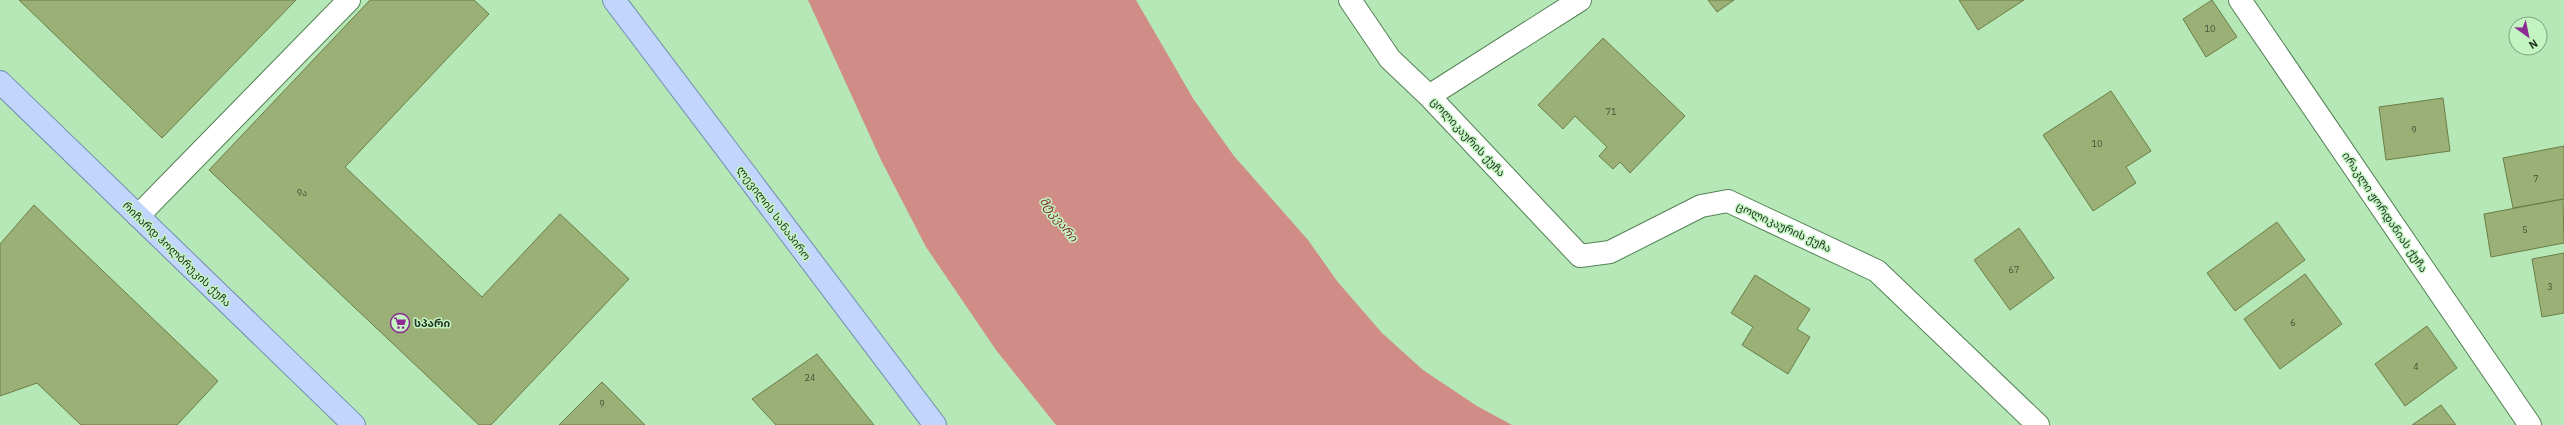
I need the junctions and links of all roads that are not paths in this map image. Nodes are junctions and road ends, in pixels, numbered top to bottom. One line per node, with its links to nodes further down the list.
1 (349, 0): 8 (street)
2 (614, 0): 10 (main road, ლევილის სანაპირო)
3 (1350, 0): 7 (street, ცოლიკაურის ქუჩა)
4 (1580, 0): 7 (street)
5 (2240, 0): 12 (street, ირაკლი ჟორდანიას ქუჩა)
6 (0, 82): 8 (main road, რიჩარდ ჰოლბრუკის ქუჩა)
7 (1429, 96): 11 (street, ცოლიკაურის ქუჩა)
8 (138, 216): 9 (main road, რიჩარდ ჰოლბრუკის ქუჩა)
9 (354, 425)
10 (935, 425)
11 (2038, 425)
12 (2530, 425)

